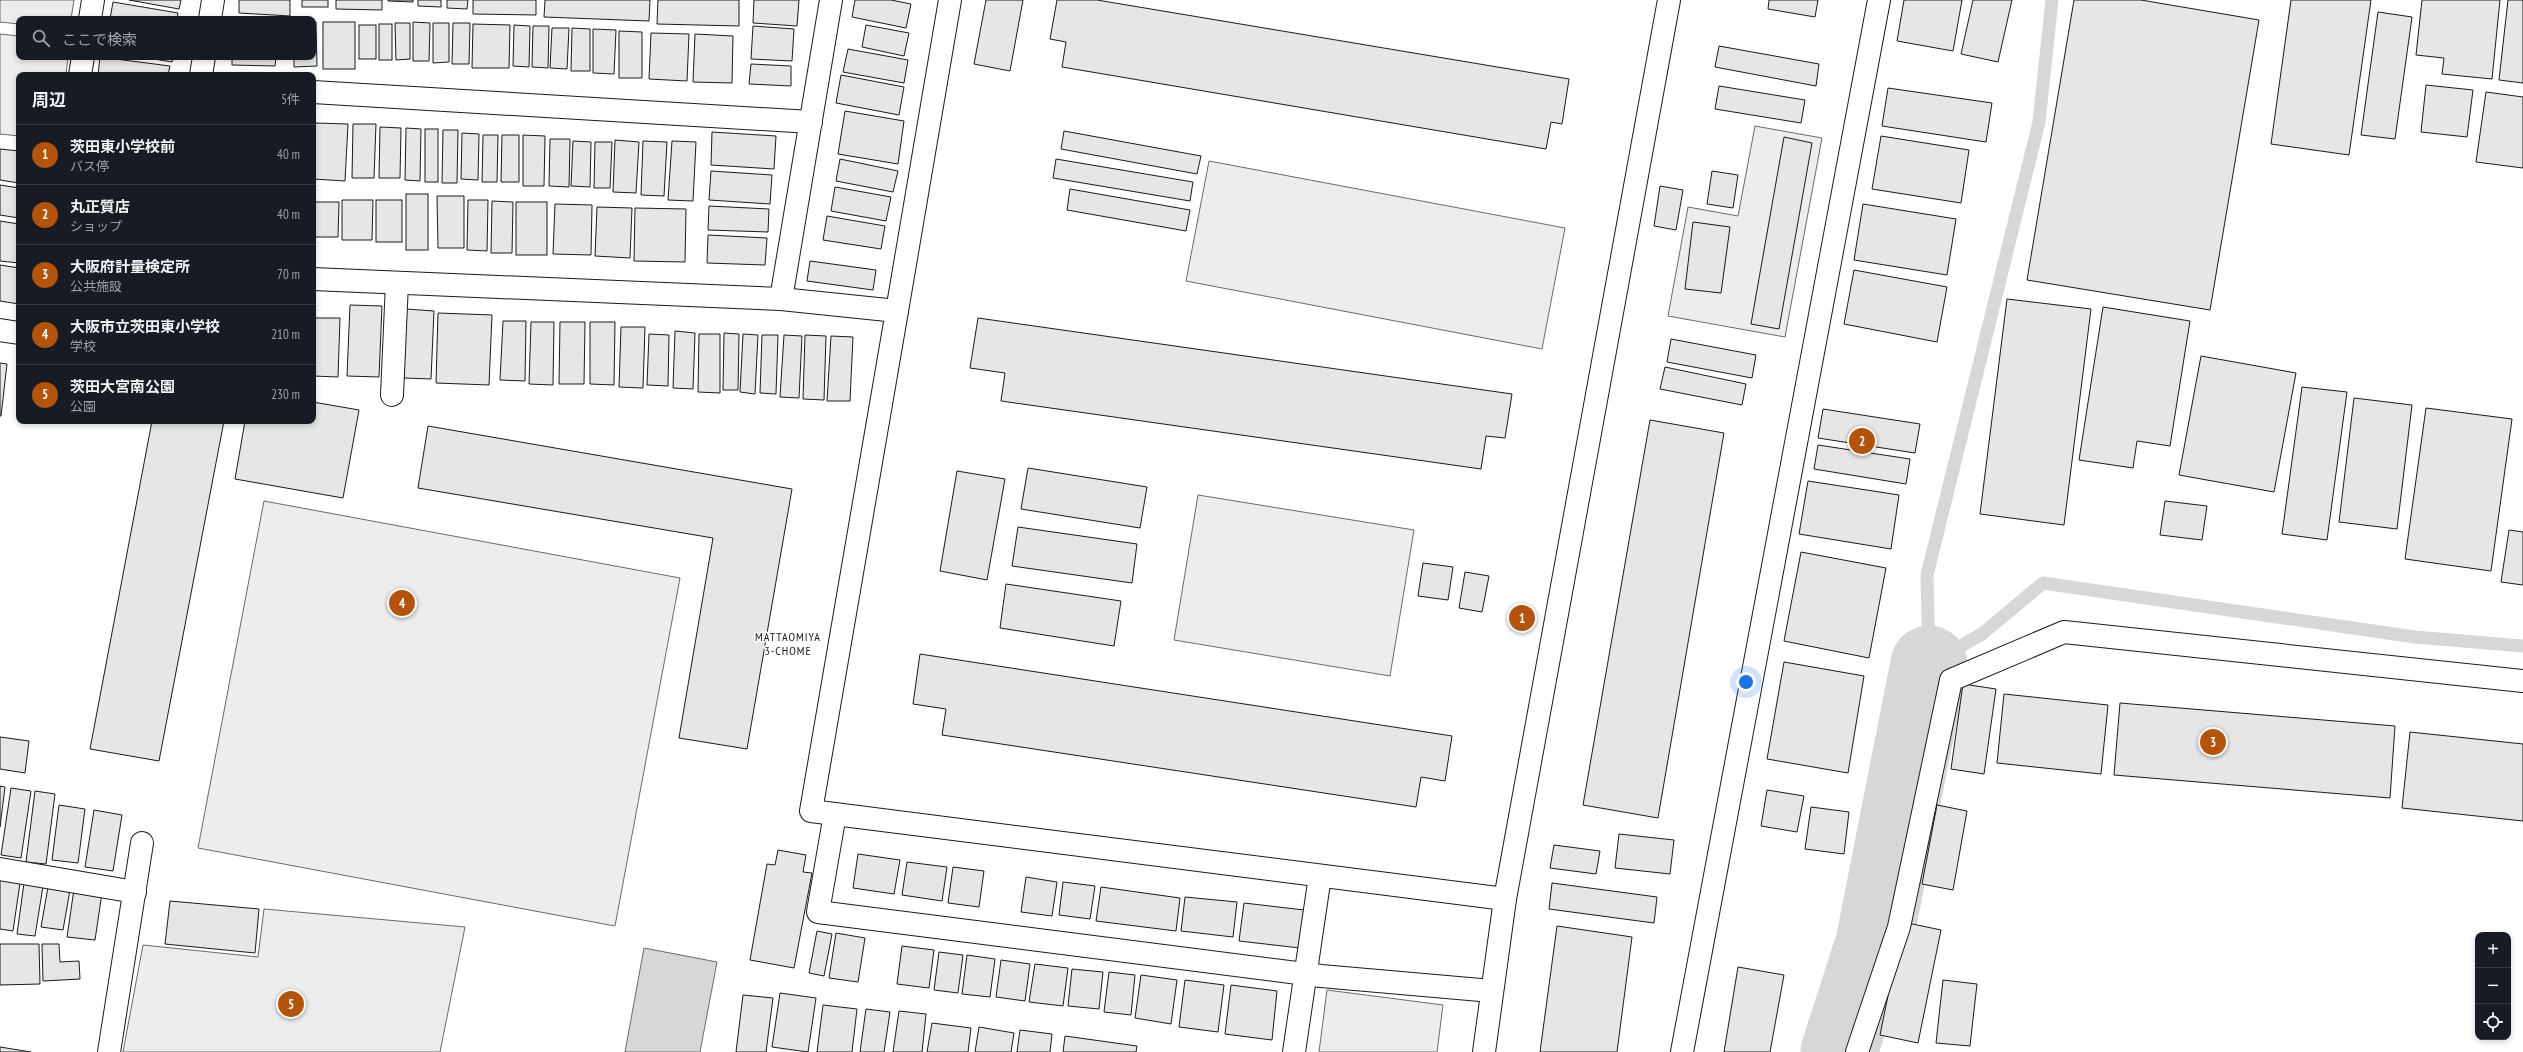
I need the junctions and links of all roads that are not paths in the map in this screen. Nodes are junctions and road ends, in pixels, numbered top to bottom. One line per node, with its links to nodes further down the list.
1 (93, 0): 7 (street)
2 (213, 0): 8 (street)
3 (831, 0): 14 (street)
4 (950, 0): 18 (street)
5 (1670, 0): 28 (street)
6 (1879, 0): 34 (street)
7 (90, 16)
8 (210, 16)
9 (82, 60): 11 (street)
10 (204, 60): 12 (street)
11 (80, 72)
12 (202, 72)
13 (316, 92): 14 (street)
14 (811, 122): 17 (street)
15 (316, 279): 16 (street)
16 (397, 283): 17 (street); 21 (street)
17 (781, 299): 18 (street)
18 (897, 311): 23 (street)
19 (0, 330): 20 (street)
20 (16, 332)
21 (392, 395)
22 (2523, 681): 35 (street)
23 (835, 814): 26 (street); 29 (street)
24 (142, 843): 27 (street)
25 (0, 869): 27 (street)
26 (1320, 876): 28 (street); 29 (street)
27 (135, 892): 31 (street)
28 (1505, 899): 30 (street)
29 (1305, 974): 30 (street); 32 (street)
30 (1492, 991): 33 (street)
31 (109, 1052)
32 (1294, 1052)
33 (1484, 1052)
34 (1682, 1052)
35 (1857, 1052)

